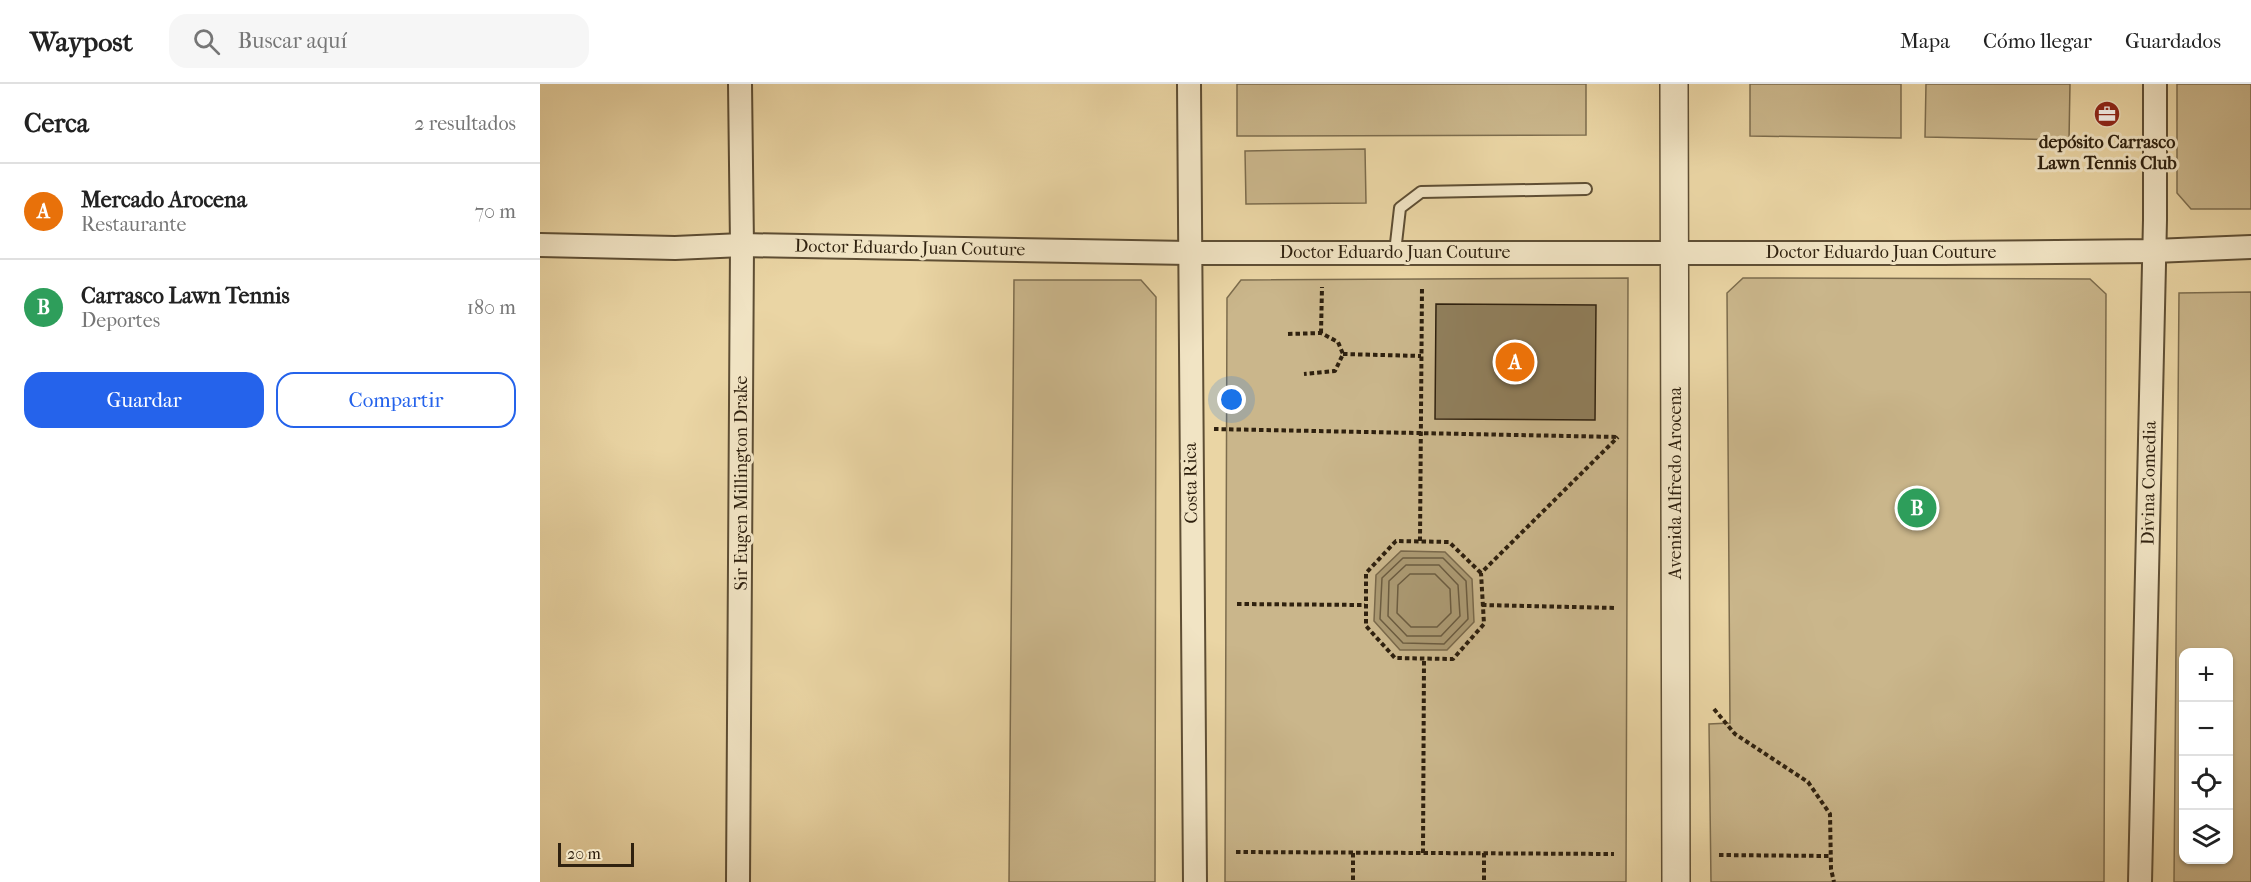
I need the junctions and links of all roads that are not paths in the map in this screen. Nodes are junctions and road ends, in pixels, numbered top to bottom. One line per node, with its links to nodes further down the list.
1 (740, 84): 7 (street, Sir Eugen Millington Drake)
2 (1189, 84): 12 (street, Costa Rica)
3 (1674, 84): 11 (street, Avenida Alfredo Arocena)
4 (2155, 84): 9 (street, Divina Comedia)
5 (1586, 189): 10 (lane)
6 (540, 245): 7 (street, Doctor Eduardo Juan Couture)
7 (742, 245): 12 (street, Doctor Eduardo Juan Couture); 13 (street, Sir Eugen Millington Drake)
8 (2251, 247): 9 (street, Doctor Eduardo Juan Couture)
9 (2154, 250): 11 (street, Doctor Eduardo Juan Couture); 16 (street, Divina Comedia)
10 (1395, 252): 11 (street, Doctor Eduardo Juan Couture); 12 (street, Doctor Eduardo Juan Couture)
11 (1675, 252): 15 (street, Avenida Alfredo Arocena)
12 (1189, 253): 14 (street, Costa Rica)
13 (738, 882)
14 (1196, 882)
15 (1676, 882)
16 (2140, 882)

